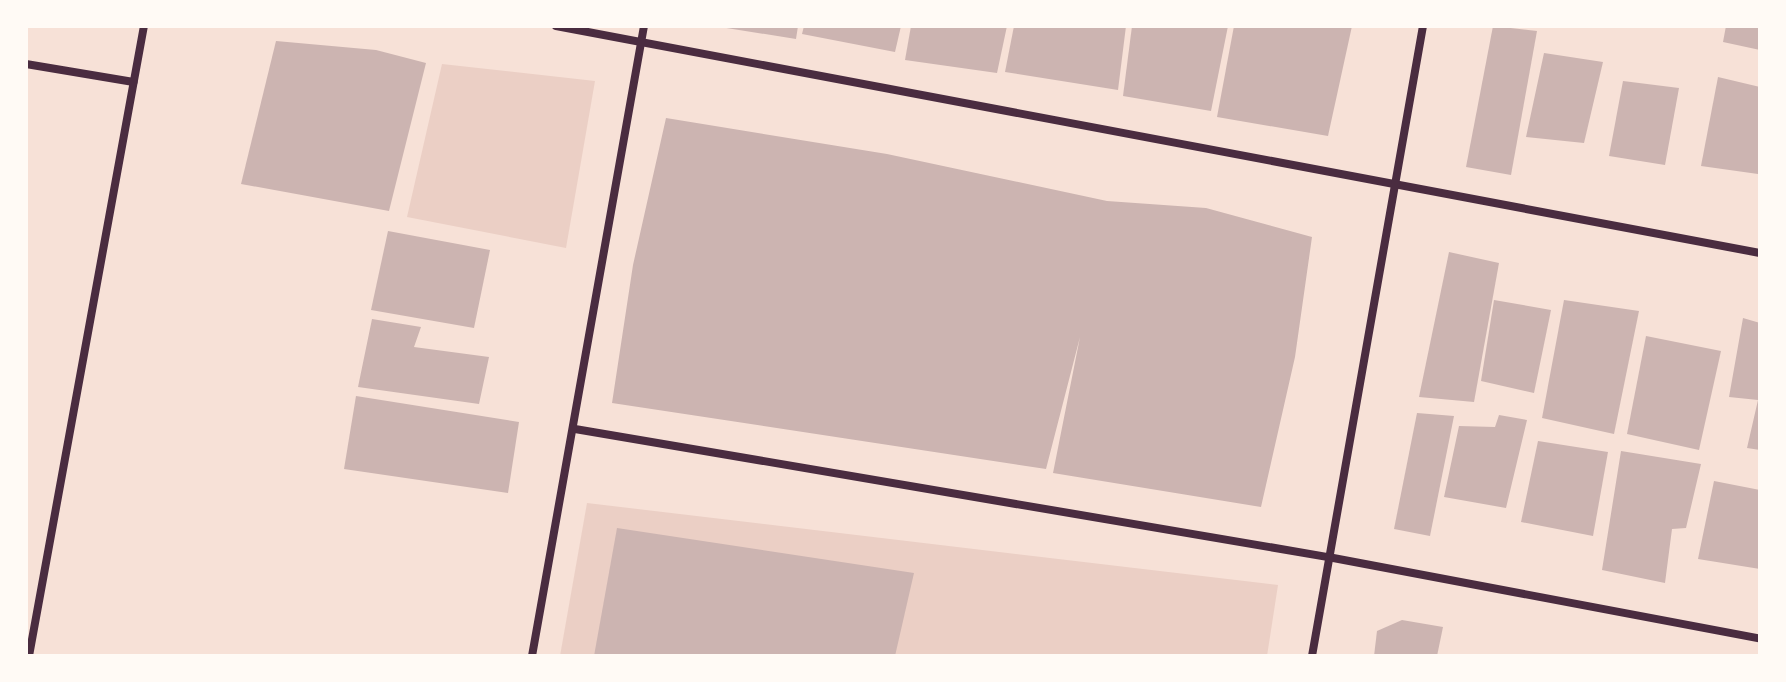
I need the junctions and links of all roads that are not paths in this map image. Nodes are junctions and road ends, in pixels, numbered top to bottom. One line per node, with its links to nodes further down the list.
1 (144, 26): 7 (street)
2 (556, 26): 5 (street)
3 (644, 26): 5 (street)
4 (1423, 26): 8 (street)
5 (641, 41): 8 (street); 10 (street)
6 (26, 64): 7 (street)
7 (134, 82): 13 (street)
8 (1392, 185): 9 (street); 11 (street)
9 (1760, 253)
10 (575, 429): 11 (street); 14 (street)
11 (1328, 557): 12 (street); 15 (street)
12 (1760, 639)
13 (29, 656)
14 (532, 656)
15 (1312, 656)

